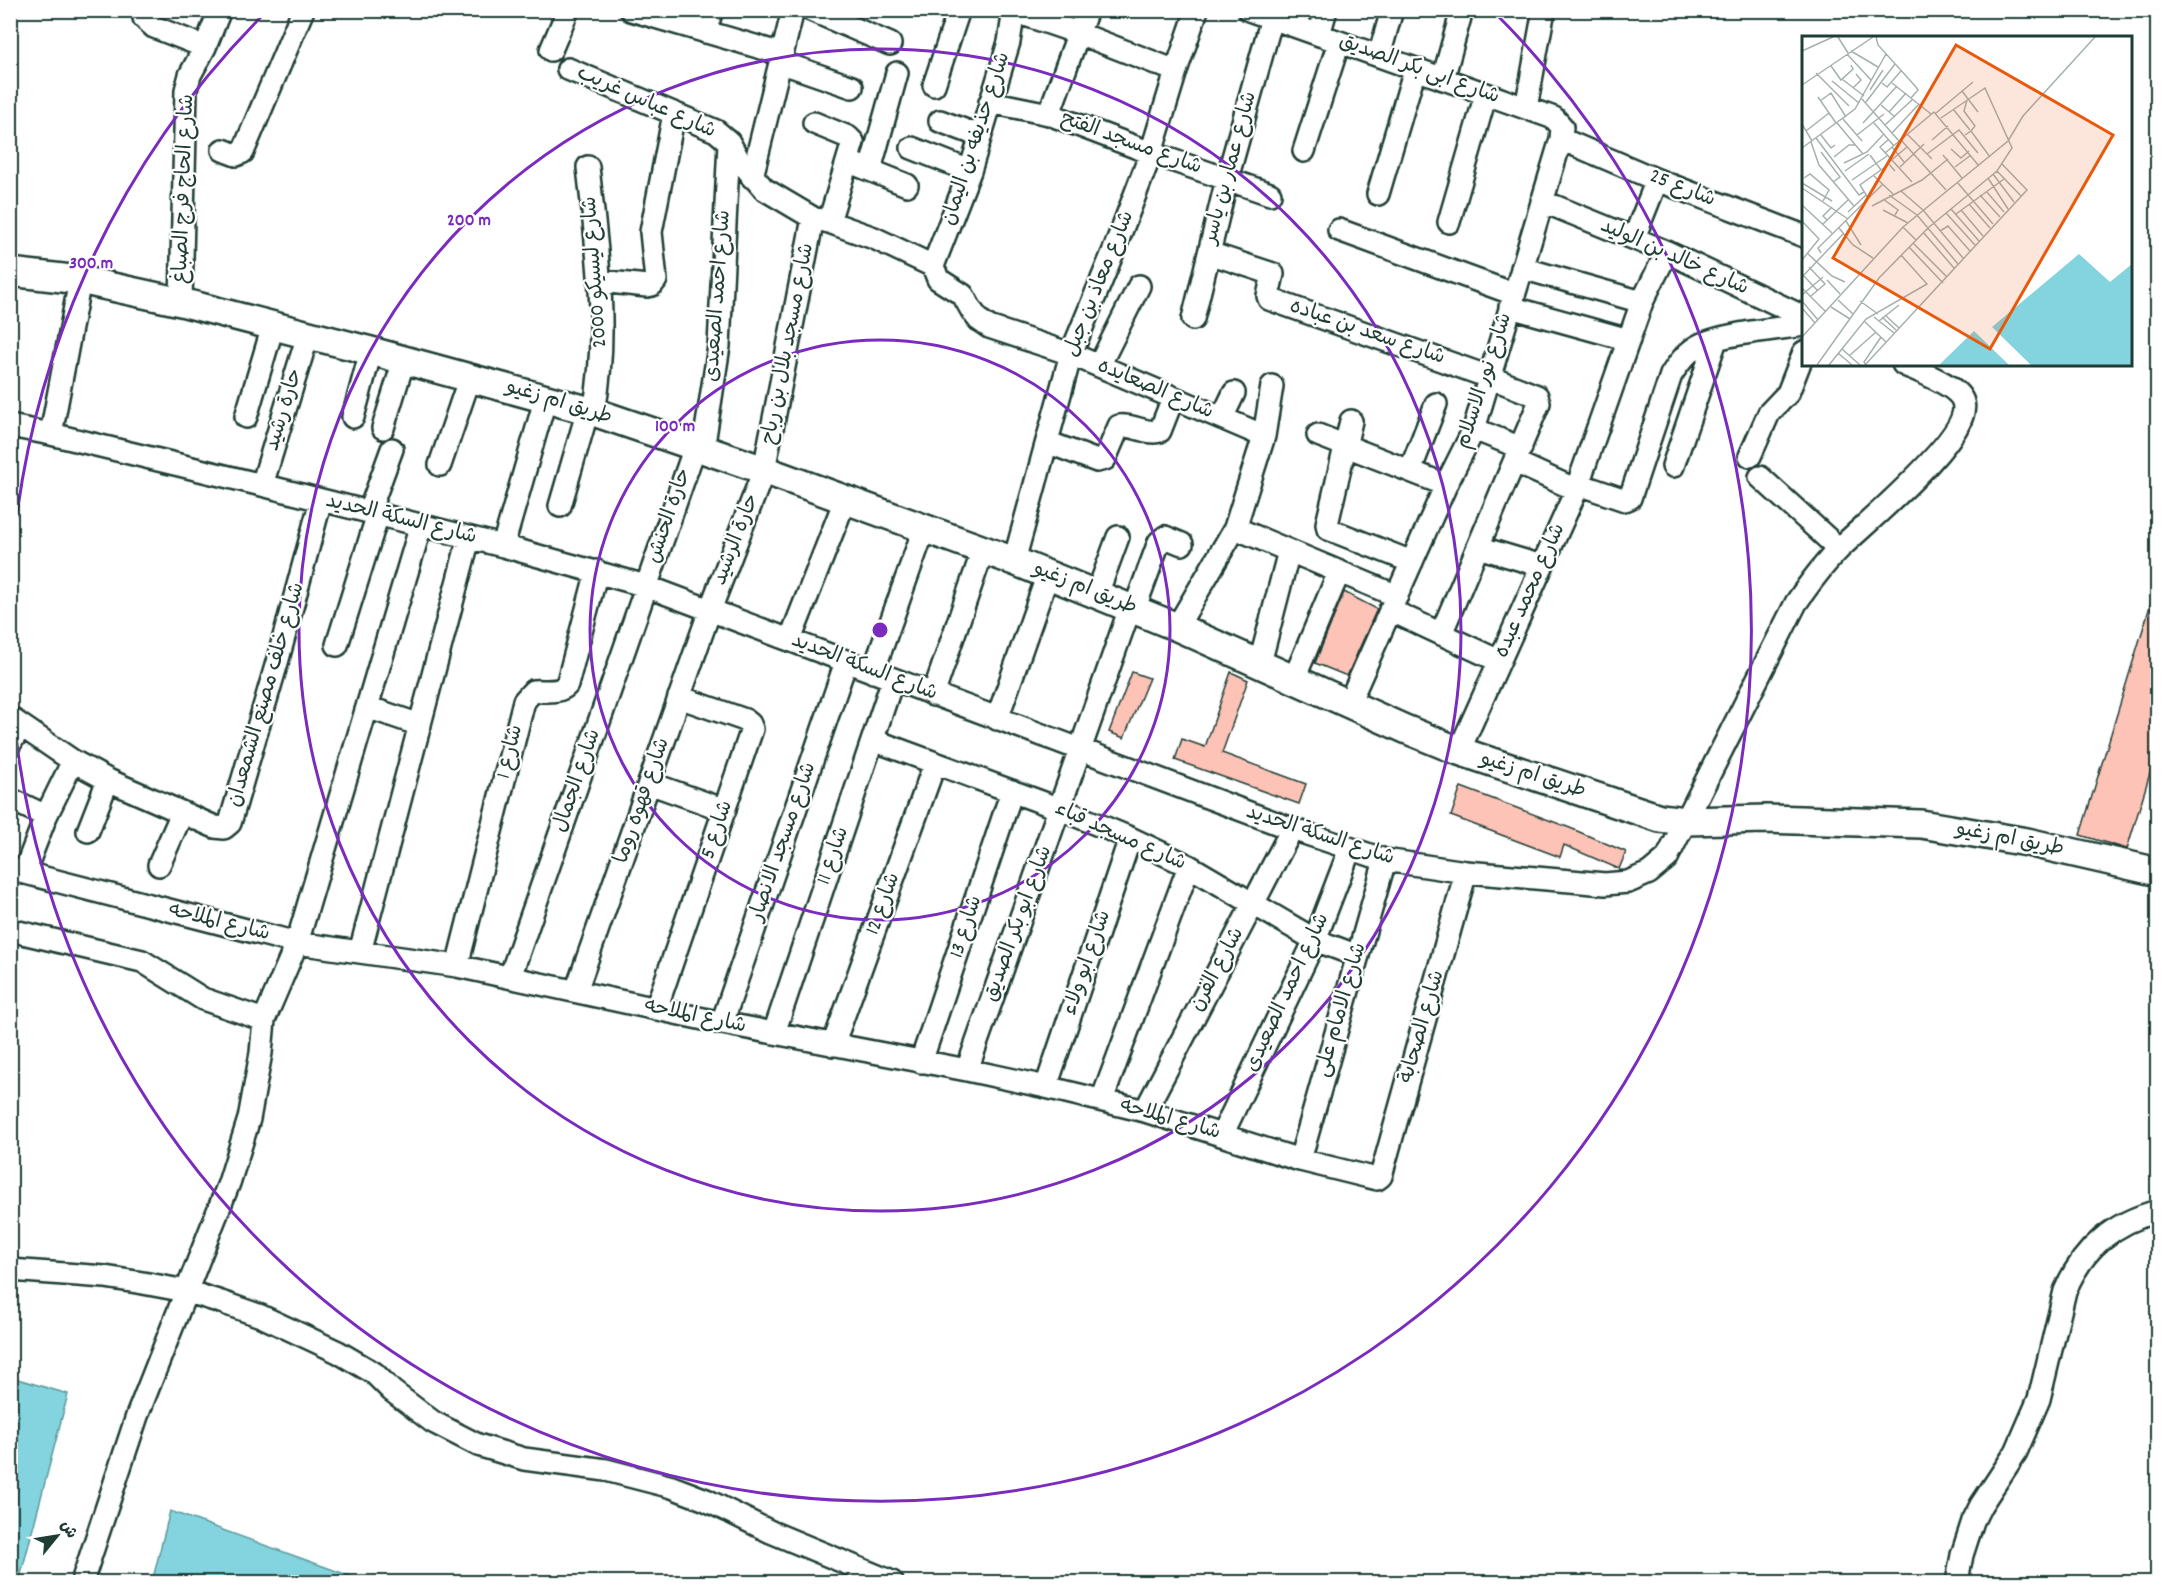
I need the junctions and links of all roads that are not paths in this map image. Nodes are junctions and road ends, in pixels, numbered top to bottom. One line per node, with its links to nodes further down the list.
1 (143, 10): 24 (street)
2 (220, 10): 24 (street, شارع الحاج فرج الصباغ)
3 (303, 10): 46 (street)
4 (568, 10): 25 (street)
5 (631, 10): 19 (street)
6 (712, 10): 19 (street)
7 (793, 10): 27 (street)
8 (811, 10): 23 (street)
9 (959, 10): 33 (street)
10 (1087, 10): 20 (street)
11 (1197, 10): 30 (street, شارع معاذ بن جبل)
12 (1326, 10): 21 (street)
13 (1392, 10): 26 (street)
14 (1462, 10): 32 (street)
15 (1544, 10): 37 (street)
16 (1013, 11): 20 (street); 36 (street, شارع حذيفه بن اليمان)
17 (1250, 11): 18 (street, شارع ابى بكر الصديق)
18 (1272, 18): 21 (street, شارع ابى بكر الصديق); 54 (street, شارع عمار بن ياسر)
19 (705, 32): 27 (street)
20 (1078, 33): 30 (street); 39 (street)
21 (1319, 34): 22 (street, شارع ابى بكر الصديق)
22 (1339, 42): 26 (street, شارع ابى بكر الصديق); 47 (street)
23 (890, 44)
24 (205, 47): 74 (street, شارع الحاج فرج الصباغ)
25 (551, 50)
26 (1378, 56): 29 (street, شارع ابى بكر الصديق)
27 (781, 58): 34 (street); 53 (street)
28 (568, 69): 38 (street, شارع عباس غريب)
29 (1415, 69): 32 (street, شارع ابى بكر الصديق); 58 (street)
30 (1176, 71): 48 (street, شارع معاذ بن جبل)
31 (897, 73): 51 (street)
32 (1443, 79): 35 (street, شارع ابى بكر الصديق)
33 (934, 85)
34 (852, 87)
35 (1486, 94): 37 (street, شارع ابى بكر الصديق); 61 (street)
36 (990, 102): 39 (street, شارع مسجد الفتح); 42 (street, شارع حذيفه بن اليمان)
37 (1526, 108): 43 (street, شارع ابى بكر الصديق)
38 (674, 114): 44 (street, شارع عباس غريب); 71 (street)
39 (1049, 114): 48 (street, شارع مسجد الفتح)
40 (940, 121): 42 (street)
41 (814, 123): 49 (street)
42 (980, 136): 52 (street, شارع حذيفه بن اليمان)
43 (1561, 139): 55 (street, شارع 25); 59 (street, شارع نور الاسلام)
44 (729, 142): 53 (street, شارع عباس غريب); 109 (street, شارع احمد الصعيدى)
45 (912, 148): 52 (street)
46 (223, 150)
47 (1304, 151)
48 (1151, 153): 54 (street, شارع مسجد الفتح); 84 (street, شارع معاذ بن جبل)
49 (848, 161): 51 (street); 60 (street, شارع مسجد بلال بن رباح)
50 (588, 166): 71 (street, شارع ليسيكو 2000)
51 (870, 170): 56 (street)
52 (970, 171): 67 (street, شارع حذيفه بن اليمان)
53 (752, 177): 60 (street, شارع عباس غريب)
54 (1227, 179): 57 (street, شارع مسجد الفتح); 66 (street, شارع عمار بن ياسر)
55 (1657, 180): 63 (street, شارع 25); 64 (street)
56 (907, 185)
57 (1270, 194)
58 (1378, 194)
59 (1542, 201): 64 (street, شارع خالد بن الوليد); 68 (street, شارع نور الاسلام)
60 (821, 220): 67 (street, شارع عباس غريب); 115 (street, شارع مسجد بلال بن رباح)
61 (1449, 222)
62 (1339, 230): 73 (street)
63 (1802, 236)
64 (1634, 238): 65 (street, شارع خالد بن الوليد)
65 (1667, 252): 75 (street, شارع محمد عبده); 76 (street, شارع خالد بن الوليد)
66 (1209, 253): 77 (street, شارع عمار بن ياسر); 90 (street, شارع سعد بن عباده)
67 (933, 266): 84 (street, شارع الصعايده)
68 (1522, 268): 73 (street, شارع نور الاسلام); 75 (street)
69 (10, 272): 70 (main road, طريق ام زغيو)
70 (80, 280): 74 (main road, طريق ام زغيو); 104 (street)
71 (600, 281): 96 (street, شارع ليسيكو 2000)
72 (1139, 286): 87 (street)
73 (1512, 301): 81 (street); 90 (street, شارع نور الاسلام)
74 (181, 302): 79 (main road, طريق ام زغيو)
75 (1642, 302): 81 (street, شارع محمد عبده)
76 (1802, 317)
77 (1193, 319)
78 (1802, 325): 82 (street)
79 (273, 326): 80 (main road, طريق ام زغيو); 97 (street)
80 (308, 335): 83 (main road, طريق ام زغيو); 118 (street, حارة رشيد)
81 (1629, 340): 120 (street, شارع محمد عبده)
82 (1716, 340): 114 (street); 120 (street)
83 (371, 351): 86 (main road, طريق ام زغيو); 98 (street)
84 (1071, 354): 87 (street, شارع الصعايده); 107 (street, شارع معاذ بن جبل)
85 (1802, 355): 112 (street)
86 (404, 360): 89 (main road, طريق ام زغيو); 102 (street)
87 (1099, 366): 94 (street, شارع الصعايده)
88 (1907, 366): 133 (street, شارع السكة الحديد)
89 (470, 377): 93 (main road, طريق ام زغيو); 113 (street)
90 (1489, 377): 103 (street, شارع نور الاسلام); 111 (street)
91 (1272, 386): 106 (street)
92 (1234, 393): 99 (street)
93 (546, 397): 96 (main road, طريق ام زغيو); 131 (street)
94 (1173, 398): 99 (street, شارع الصعايده); 107 (street)
95 (1436, 404): 116 (street)
96 (591, 411): 109 (main road, طريق ام زغيو); 123 (street, شارع ليسيكو 2000)
97 (246, 417)
98 (353, 417)
99 (1222, 418): 106 (street, شارع الصعايده)
100 (1351, 421): 108 (street)
101 (10, 426): 104 (street, شارع السكة الحديد)
102 (383, 428)
103 (1474, 429): 111 (street); 119 (street, شارع نور الاسلام)
104 (51, 434): 118 (street, شارع السكة الحديد)
105 (1318, 435): 108 (street)
106 (1264, 436): 126 (street)
107 (1047, 442): 136 (street, شارع معاذ بن جبل)
108 (1346, 446): 116 (street); 137 (street)
109 (699, 448): 115 (main road, طريق ام زغيو); 142 (street, حارة الحنش)
110 (392, 449): 124 (street)
111 (1518, 455): 120 (street); 132 (street)
112 (1750, 456)
113 (440, 465)
114 (1673, 466)
115 (764, 470): 122 (main road, طريق ام زغيو); 146 (street, حارة الرشيد)
116 (1410, 471): 119 (street)
117 (1760, 477): 133 (street)
118 (262, 485): 121 (street, شارع السكة الحديد)
119 (1446, 485): 137 (street, شارع نور الاسلام)
120 (1576, 488): 138 (street, شارع محمد عبده)
121 (321, 500): 124 (street, شارع السكة الحديد); 175 (street, شارع خلف مصنع الشمعدان)
122 (845, 500): 127 (main road, طريق ام زغيو); 149 (street)
123 (560, 506)
124 (373, 513): 125 (street, شارع السكة الحديد); 150 (street)
125 (421, 525): 129 (street, شارع السكة الحديد); 160 (street)
126 (1235, 528): 135 (street); 147 (street)
127 (924, 529): 134 (main road, طريق ام زغيو); 154 (street)
128 (1118, 537): 143 (street)
129 (469, 538): 131 (street, شارع السكة الحديد); 162 (street)
130 (1182, 544): 145 (street, شارع ابو بكر الصديق)
131 (502, 546): 139 (street, شارع السكة الحديد)
132 (1478, 548): 138 (street); 148 (street)
133 (1839, 549): 177 (street, شارع السكة الحديد)
134 (983, 550): 136 (main road, طريق ام زغيو); 157 (street)
135 (1288, 551): 140 (street); 153 (street)
136 (1014, 561): 141 (main road, طريق ام زغيو)
137 (1412, 562): 144 (street, شارع نور الاسلام)
138 (1542, 566): 152 (street, شارع محمد عبده)
139 (597, 571): 142 (street, شارع السكة الحديد); 194 (street, شارع 1)
140 (1339, 572): 144 (street); 155 (street)
141 (1048, 574): 143 (main road, طريق ام زغيو); 161 (street)
142 (646, 586): 146 (street, شارع السكة الحديد); 195 (street, شارع الجمال)
143 (1097, 594): 145 (main road, طريق ام زغيو)
144 (1394, 603): 148 (street); 159 (street, شارع نور الاسلام)
145 (1132, 609): 147 (main road, طريق ام زغيو); 165 (street, شارع ابو بكر الصديق)
146 (710, 610): 149 (street, شارع السكة الحديد); 158 (street, شارع قهوه روما)
147 (1177, 627): 153 (main road, طريق ام زغيو)
148 (1442, 634): 152 (street)
149 (790, 640): 151 (street, شارع السكة الحديد)
150 (337, 645)
151 (846, 662): 154 (street, شارع السكة الحديد); 199 (street, شارع مسجد الانصار)
152 (1499, 662): 166 (street, شارع محمد عبده)
153 (1260, 663): 155 (main road, طريق ام زغيو)
154 (873, 672): 156 (street, شارع السكة الحديد)
155 (1294, 679): 159 (main road, طريق ام زغيو)
156 (893, 680): 157 (street, شارع السكة الحديد); 164 (street, شارع 11)
157 (933, 695): 161 (street, شارع السكة الحديد)
158 (680, 697): 170 (street, شارع قهوه روما); 174 (street, شارع 5)
159 (1348, 703): 166 (main road, طريق ام زغيو)
160 (367, 707): 162 (street); 191 (street)
161 (997, 719): 165 (street, شارع السكة الحديد)
162 (420, 725): 192 (street)
163 (14, 729): 167 (street, شارع خلف مصنع الشمعدان)
164 (873, 740): 168 (street, شارع مسجد قباء); 200 (street, شارع 11)
165 (1081, 751): 173 (street, شارع ابو بكر الصديق); 178 (street, شارع السكة الحديد)
166 (1459, 751): 177 (main road, طريق ام زغيو)
167 (73, 761): 169 (street, شارع خلف مصنع الشمعدان); 176 (street)
168 (935, 762): 171 (street, شارع مسجد قباء); 201 (street, شارع 12)
169 (108, 780): 175 (street, شارع خلف مصنع الشمعدان); 179 (street)
170 (649, 783): 174 (street); 196 (street, شارع قهوه روما)
171 (1012, 791): 173 (street, شارع مسجد قباء); 202 (street, شارع 13)
172 (10, 799): 176 (street)
173 (1060, 809): 180 (street, شارع مسجد قباء); 203 (street, شارع ابو بكر الصديق)
174 (724, 810): 197 (street, شارع 5)
175 (182, 813): 183 (street)
176 (46, 816): 185 (street)
177 (1686, 821): 186 (street, شارع السكة الحديد); 187 (main road, طريق ام زغيو)
178 (1292, 829): 181 (street, شارع السكة الحديد); 188 (street, شارع الفرن)
179 (88, 831)
180 (1130, 838): 184 (street, شارع مسجد قباء); 204 (street, شارع ابو ولاء)
181 (1350, 849): 182 (street, شارع السكة الحديد); 190 (street, شارع احمد الصعيدى)
182 (1385, 860): 186 (street, شارع السكة الحديد); 193 (street, شارع الامام على)
183 (159, 865)
184 (1189, 866): 188 (street, شارع مسجد قباء); 205 (street)
185 (17, 871): 191 (street, شارع الملاحه)
186 (1466, 872): 209 (street, شارع الصحابة)
187 (2157, 872)
188 (1253, 904): 190 (street, شارع مسجد قباء); 206 (street, شارع الفرن)
189 (10, 930): 198 (street)
190 (1315, 940): 193 (street, شارع مسجد قباء); 207 (street, شارع احمد الصعيدى)
191 (297, 943): 192 (street, شارع الملاحه); 198 (street)
192 (360, 952): 194 (street, شارع الملاحه)
193 (1358, 956): 208 (street, شارع الامام على)
194 (457, 966): 195 (street, شارع الملاحه)
195 (510, 977): 196 (street, شارع الملاحه)
196 (576, 991): 197 (street, شارع الملاحه)
197 (656, 1009): 199 (street, شارع الملاحه)
198 (264, 1020): 212 (street)
199 (722, 1023): 200 (street, شارع الملاحه)
200 (774, 1033): 201 (street, شارع الملاحه)
201 (833, 1045): 202 (street, شارع الملاحه)
202 (921, 1062): 203 (street, شارع الملاحه)
203 (967, 1070): 204 (street, شارع الملاحه)
204 (1046, 1087): 205 (street, شارع الملاحه)
205 (1102, 1100): 206 (street, شارع الملاحه)
206 (1145, 1112): 207 (street, شارع الملاحه)
207 (1222, 1135): 208 (street, شارع الملاحه)
208 (1300, 1160): 209 (street, شارع الملاحه)
209 (1377, 1179)
210 (2157, 1211): 215 (street)
211 (10, 1270): 212 (street)
212 (186, 1291): 213 (street); 214 (street)
213 (82, 1582)
214 (892, 1582)
215 (1957, 1582)

